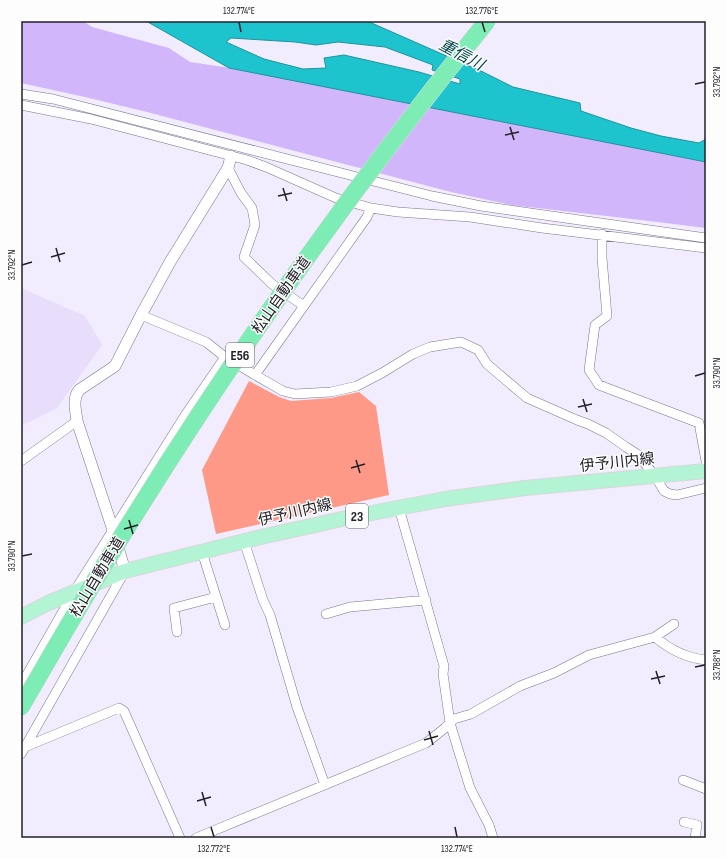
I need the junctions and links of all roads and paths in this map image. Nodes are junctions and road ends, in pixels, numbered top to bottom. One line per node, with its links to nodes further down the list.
1 (487, 21): 36 (highway, 松山自動車道 / E56, bridge)
2 (21, 94): 8 (street)
3 (21, 105): 4 (street)
4 (231, 156): 5 (street); 6 (street)
5 (228, 168): 10 (street); 11 (street)
6 (371, 208): 7 (street); 10 (street)
7 (602, 234): 9 (street); 16 (street)
8 (706, 238)
9 (706, 248)
10 (304, 306): 13 (street)
11 (141, 315): 12 (street); 14 (street)
12 (224, 358): 13 (street); 21 (street)
13 (255, 375): 18 (street)
14 (77, 421): 15 (street); 21 (street)
15 (21, 461)
16 (706, 462)
17 (706, 471): 18 (main road, 伊予川内線 / 23)
18 (655, 476): 19 (street); 20 (main road, 伊予川内線 / 23)
19 (706, 488)
20 (399, 508): 22 (main road, 伊予川内線 / 23); 27 (street)
21 (113, 530): 24 (street); 25 (street)
22 (244, 541): 23 (main road, 伊予川内線 / 23); 40 (street)
23 (202, 552): 24 (main road, 伊予川内線 / 23); 26 (street)
24 (125, 571): 25 (main road, 伊予川内線 / 23); 38 (street)
25 (74, 592): 29 (main road, 伊予川内線 / 23); 35 (street)
26 (216, 596): 31 (street); 32 (street)
27 (426, 600): 28 (street); 37 (street)
28 (326, 614)
29 (21, 617)
30 (674, 624): 33 (street)
31 (225, 625)
32 (177, 632)
33 (655, 637): 34 (street); 37 (street)
34 (706, 660)
35 (21, 685)
36 (21, 707)
37 (450, 723): 40 (street); 45 (street)
38 (23, 751): 43 (street)
39 (683, 780): 41 (street)
40 (325, 785): 44 (street)
41 (706, 789)
42 (684, 822): 46 (street)
43 (180, 838)
44 (196, 838)
45 (493, 838)
46 (695, 838)

